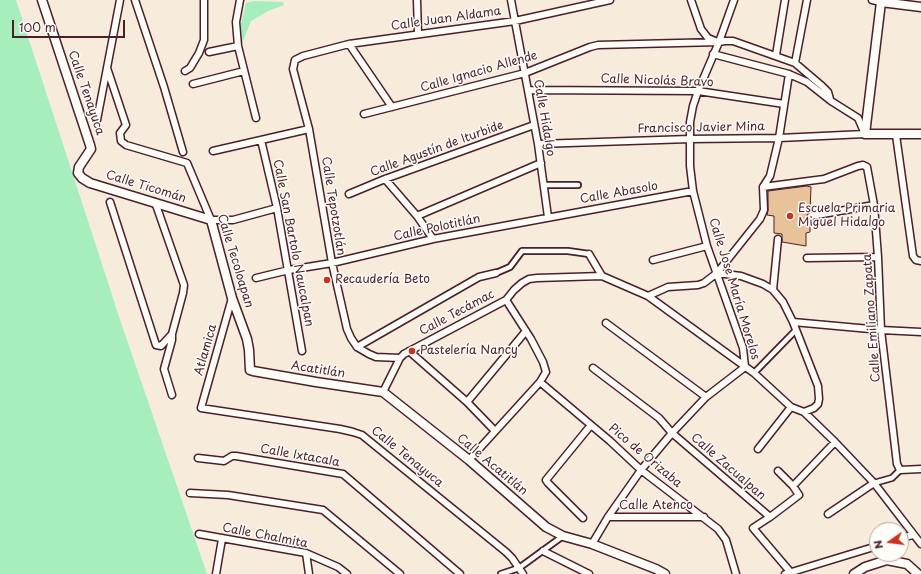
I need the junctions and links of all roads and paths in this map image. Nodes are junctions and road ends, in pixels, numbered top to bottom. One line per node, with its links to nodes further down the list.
1 (42, 0): 52 (street, Calle Tenayuca)
2 (120, 0): 25 (street)
3 (135, 0): 50 (street)
4 (204, 0): 27 (street)
5 (240, 0): 20 (street)
6 (417, 0): 17 (street)
7 (511, 0): 16 (street, Calle Hidalgo)
8 (610, 0): 16 (street, Calle Juan Aldama)
9 (691, 0): 18 (street)
10 (734, 0): 18 (street, Calle Jose María Morelos)
11 (785, 0): 23 (street)
12 (806, 0): 24 (street)
13 (872, 0): 14 (street)
14 (881, 2): 15 (street); 42 (street)
15 (921, 7)
16 (515, 20): 17 (street, Calle Juan Aldama); 29 (street, Calle Hidalgo)
17 (418, 34): 19 (street, Calle Juan Aldama)
18 (718, 42): 22 (street, Calle Jose María Morelos); 23 (street, Calle Ignacio Allende); 29 (street, Calle Ignacio Allende)
19 (349, 44): 26 (street, Calle Juan Aldama); 36 (street)
20 (238, 46): 21 (street); 28 (street)
21 (209, 52)
22 (713, 54): 30 (street); 33 (street, Calle Jose María Morelos)
23 (776, 55): 24 (street, Calle Ignacio Allende)
24 (795, 63): 34 (street, Calle Ignacio Allende)
25 (107, 68): 39 (street); 66 (street, Calle Tecoloapan)
26 (294, 69): 41 (street, Calle Tepotzotlán)
27 (185, 71)
28 (244, 71): 31 (street); 38 (street)
29 (525, 73): 32 (street, Calle Hidalgo); 36 (street, Calle Ignacio Allende)
30 (789, 74): 34 (street); 35 (street)
31 (193, 84)
32 (528, 90): 33 (street, Calle Nicolás Bravo); 40 (street, Calle Hidalgo)
33 (698, 91): 35 (street, Calle Nicolás Bravo); 46 (street, Calle Jose María Morelos)
34 (831, 101): 42 (street)
35 (784, 104): 45 (street)
36 (392, 107): 37 (street, Calle Ignacio Allende)
37 (364, 114)
38 (256, 118)
39 (97, 120)
40 (534, 125): 48 (street, Calle Hidalgo); 53 (street, Calle Agustín de Iturbide)
41 (310, 129): 47 (street); 75 (street, Calle Tepotzotlán)
42 (865, 134): 44 (street); 45 (street, Francisco Javier Mina)
43 (921, 134): 44 (street)
44 (896, 135): 74 (street)
45 (779, 138): 46 (street, Francisco Javier Mina); 56 (street)
46 (690, 139): 48 (street, Francisco Javier Mina); 57 (street, Calle Jose María Morelos)
47 (261, 140): 49 (street); 62 (street, Calle San Bartolo Naucalpan)
48 (538, 144): 51 (street, Calle Hidalgo)
49 (213, 150)
50 (183, 152)
51 (540, 163): 54 (street, Calle Hidalgo); 63 (street)
52 (78, 173): 60 (street, Calle Ticomán)
53 (385, 179): 58 (street, Calle Agustín de Iturbide); 63 (street)
54 (544, 185): 55 (street); 65 (street, Calle Hidalgo)
55 (578, 185)
56 (763, 187): 61 (street, Calle Emiliano Zapata); 78 (street)
57 (693, 191): 65 (street, Calle Abasolo); 69 (street, Calle Jose María Morelos)
58 (349, 194)
59 (110, 202): 91 (street)
60 (155, 202): 66 (street, Calle Ticomán); 91 (street)
61 (874, 205): 64 (street); 71 (street, Calle Emiliano Zapata)
62 (277, 208): 66 (street); 76 (street, Calle San Bartolo Naucalpan)
63 (417, 216): 68 (street)
64 (811, 216)
65 (548, 217): 68 (street, Calle Polotitlán)
66 (211, 220): 83 (street, Calle Tecoloapan)
67 (778, 238): 81 (street)
68 (433, 239): 75 (street, Calle Polotitlán)
69 (707, 246): 73 (street); 78 (street, Calle Jose María Morelos)
70 (589, 254): 77 (street); 79 (street)
71 (878, 257): 72 (street); 88 (street, Calle Emiliano Zapata)
72 (807, 258)
73 (653, 260)
74 (921, 261)
75 (332, 263): 76 (street, Calle Polotitlán); 92 (street, Calle Tepotzotlán)
76 (289, 270): 80 (street, Calle Polotitlán); 93 (street, Calle San Bartolo Naucalpan)
77 (496, 273): 92 (street)
78 (717, 273): 81 (street); 82 (street); 96 (street, Calle Jose María Morelos)
79 (602, 276): 82 (street); 84 (street)
80 (256, 278)
81 (773, 290): 85 (street)
82 (648, 296): 96 (street)
83 (232, 298): 98 (street, Calle Tecoloapan); 105 (street, Atlamica)
84 (506, 300): 89 (street, Calle Tecámac); 94 (street, Calle Tecámac)
85 (793, 322): 87 (street); 88 (street)
86 (606, 323): 103 (street)
87 (796, 330): 99 (street); 107 (street)
88 (881, 330): 90 (street); 117 (street, Calle Emiliano Zapata)
89 (526, 331): 100 (street, Calle Tecámac); 104 (street)
90 (921, 332)
91 (172, 334): 102 (street)
92 (357, 347): 95 (street)
93 (302, 351)
94 (409, 352): 95 (street, Calle Tecámac); 104 (street)
95 (400, 358): 101 (street)
96 (745, 366): 99 (street, Calle Jose María Morelos); 103 (street)
97 (593, 368): 110 (street, Calle Zacualpan)
98 (250, 370): 101 (street, Acatitlán)
99 (754, 373): 106 (street, Calle Jose María Morelos)
100 (540, 382): 108 (street, Pico de Orizaba); 109 (street)
101 (382, 392): 114 (street, Calle Acatitlán)
102 (172, 395)
103 (706, 397): 110 (street)
104 (467, 402): 109 (street)
105 (201, 408): 138 (street, Calle Tenayuca)
106 (791, 408): 107 (street, Calle Jose María Morelos); 112 (street)
107 (804, 412): 111 (street, Calle Jose María Morelos)
108 (591, 426): 116 (street, Pico de Orizaba); 126 (street)
109 (495, 431): 114 (street)
110 (672, 433): 116 (street); 125 (street, Calle Zacualpan)
111 (835, 442): 119 (street, Calle Jose María Morelos); 120 (street)
112 (758, 449)
113 (198, 458): 144 (street, Calle Ixtacala)
114 (469, 460): 129 (street, Calle Acatitlán)
115 (921, 469): 117 (street)
116 (641, 470): 123 (street); 124 (street, Pico de Orizaba)
117 (900, 470): 119 (street)
118 (778, 471): 120 (street)
119 (874, 483): 122 (street); 128 (street, Calle Jose María Morelos)
120 (793, 486): 125 (street)
121 (190, 493): 143 (street)
122 (828, 514)
123 (608, 517): 124 (street, Calle Atenco); 132 (street)
124 (704, 517): 148 (street, Pico de Orizaba)
125 (770, 517): 139 (street)
126 (583, 518)
127 (198, 534): 131 (street, Calle Chalmita)
128 (913, 535): 130 (street); 133 (street, Calle Jose María Morelos)
129 (563, 536): 132 (street, Calle Acatitlán); 135 (street)
130 (909, 536)
131 (222, 539): 136 (street, Calle Chalmita); 140 (street)
132 (592, 544): 147 (street, Calle Acatitlán)
133 (921, 544)
134 (869, 548): 139 (street)
135 (543, 552): 138 (street); 146 (street)
136 (306, 553): 141 (street); 142 (street, Calle Chalmita)
137 (907, 564): 149 (street); 150 (street); 151 (street)
138 (521, 571): 145 (street)
139 (790, 573)
140 (216, 574)
141 (309, 574)
142 (347, 574)
143 (400, 574)
144 (460, 574)
145 (501, 574)
146 (589, 574)
147 (664, 574)
148 (736, 574)
149 (854, 574)
150 (911, 574)
151 (918, 574)

